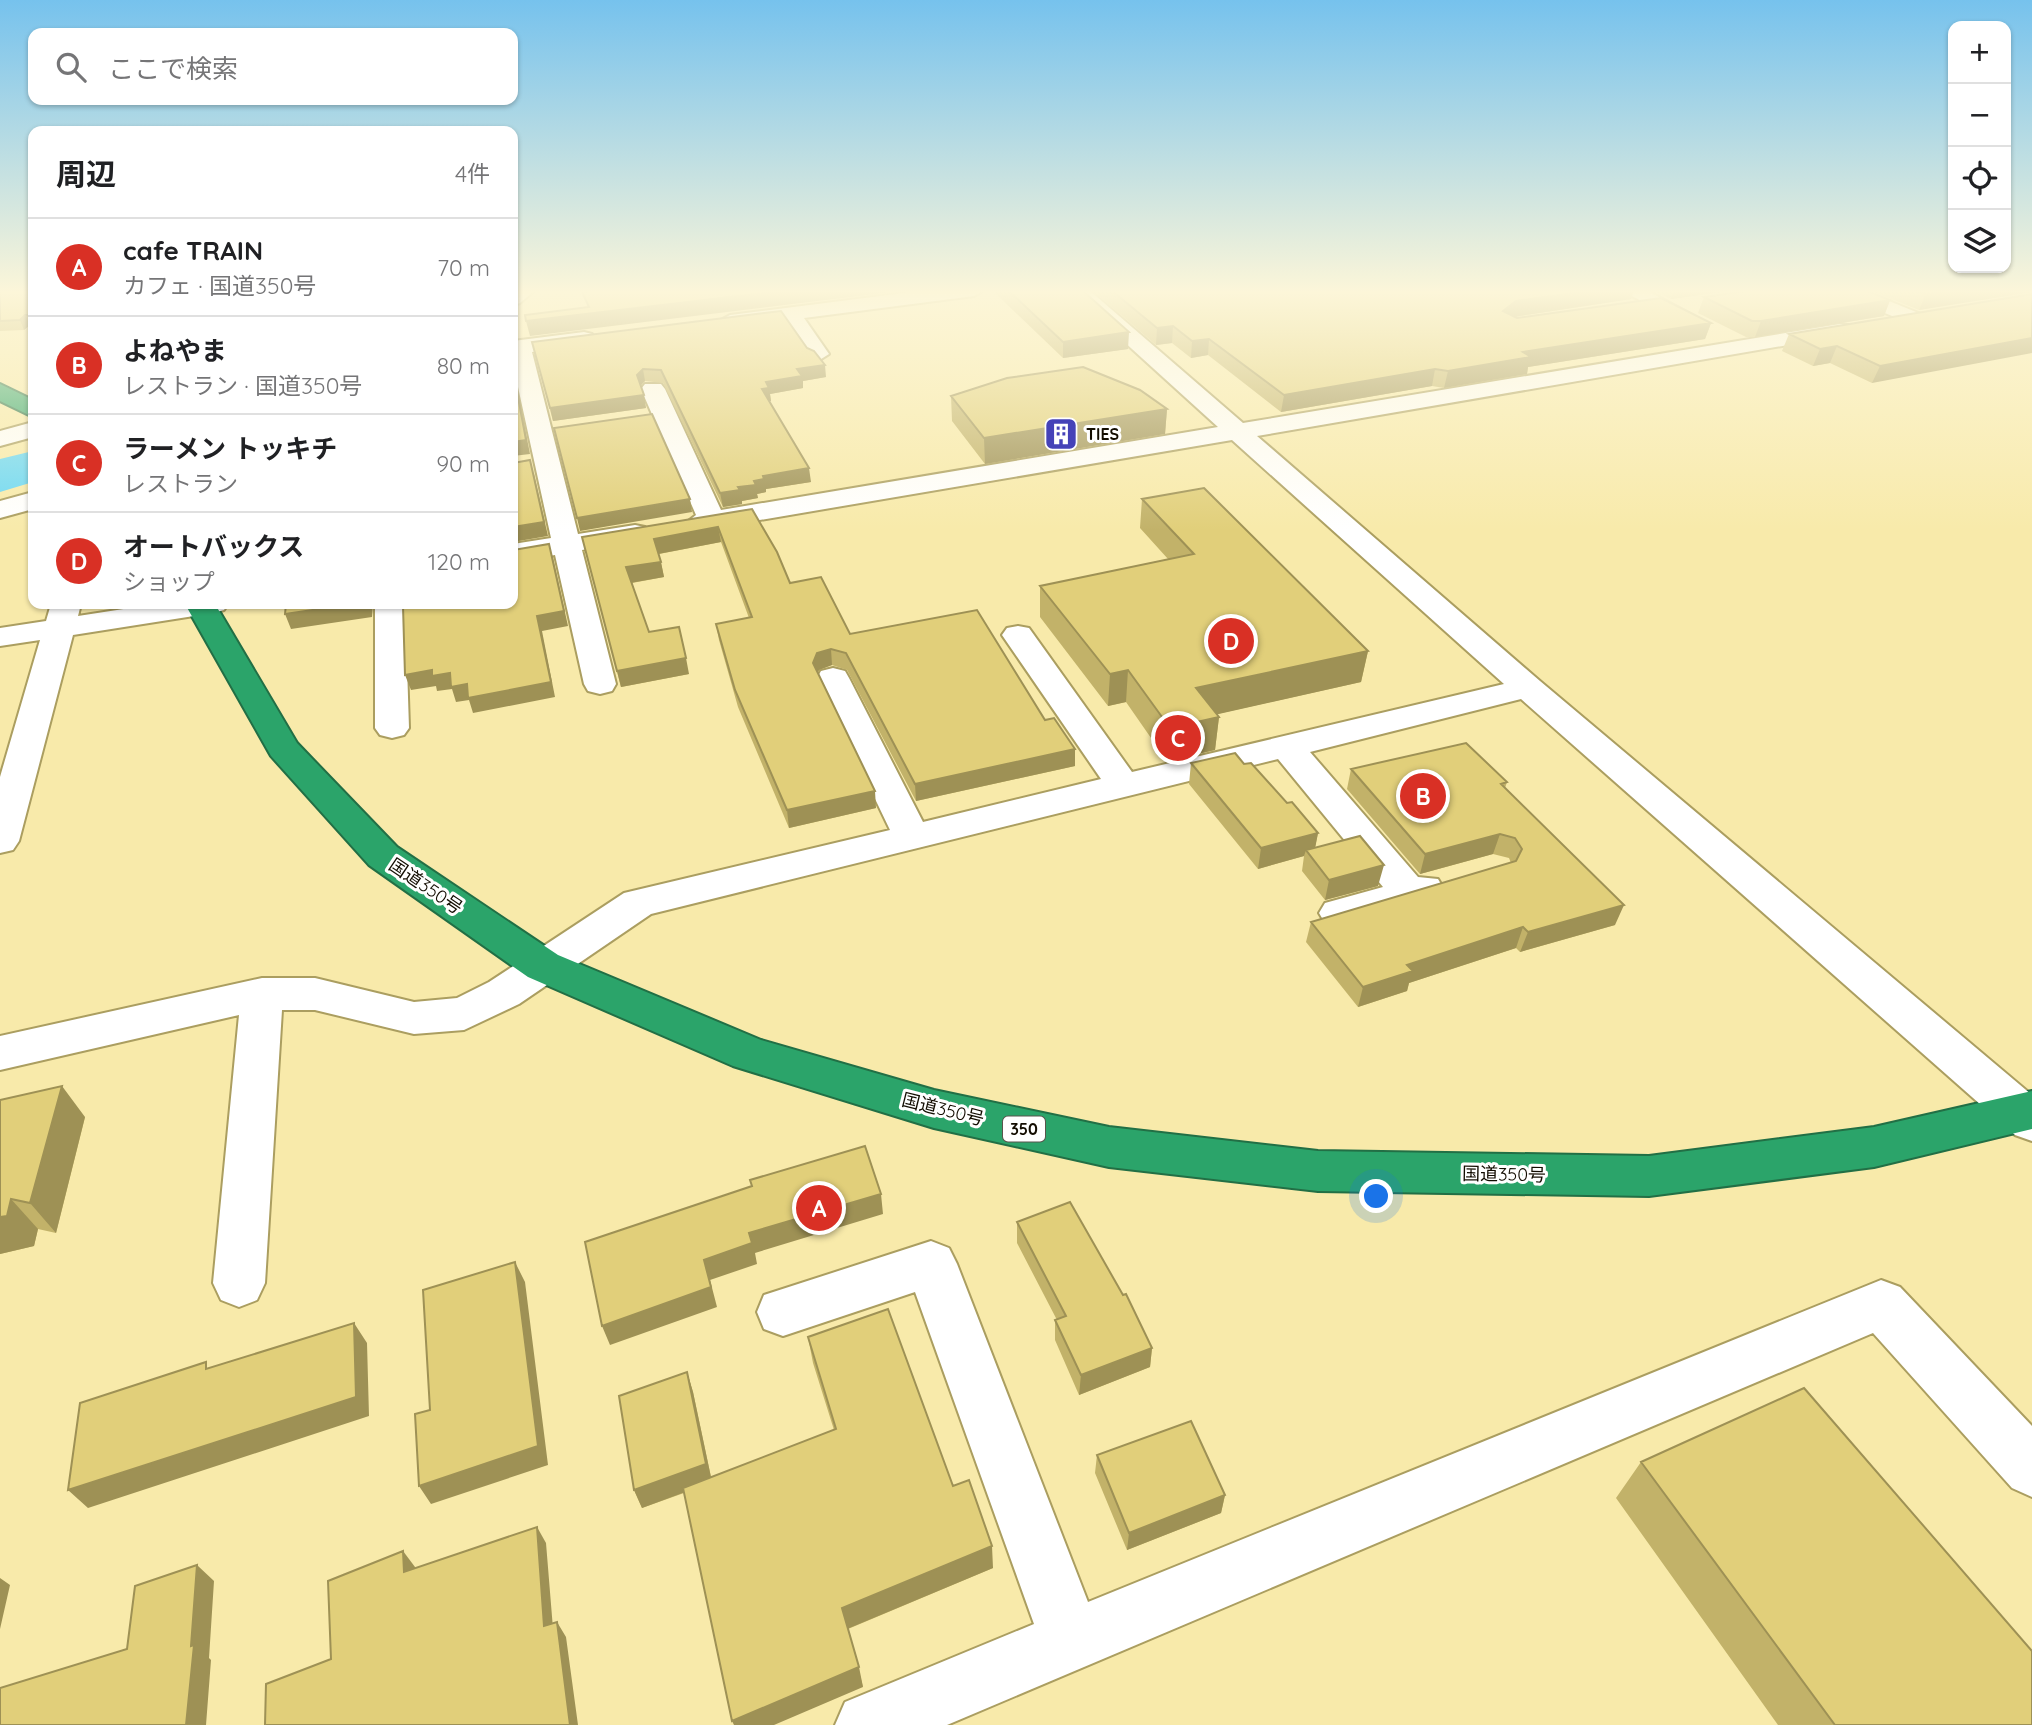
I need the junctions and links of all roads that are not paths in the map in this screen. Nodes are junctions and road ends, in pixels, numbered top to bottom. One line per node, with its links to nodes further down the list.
1 (519, 370): 6 (street)
2 (1170, 370): 13 (street)
3 (1600, 370): 13 (street)
4 (653, 389): 8 (street)
5 (0, 391): 7 (highway)
6 (523, 405): 12 (street)
7 (28, 407)
8 (664, 415): 9 (street); 17 (street)
9 (636, 419)
10 (568, 429): 12 (street)
11 (28, 431): 14 (street)
12 (540, 433): 18 (street)
13 (1242, 433): 17 (street); 28 (street)
14 (0, 439)
15 (28, 502): 16 (street)
16 (0, 510)
17 (712, 520): 18 (street)
18 (568, 544): 19 (street); 27 (street)
19 (518, 552)
20 (140, 609): 23 (street)
21 (208, 609): 37 (highway, 国道350号 / 350)
22 (390, 609): 29 (street)
23 (62, 615): 25 (street); 33 (street)
24 (1018, 635): 31 (street)
25 (0, 637)
26 (833, 678): 32 (street)
27 (600, 684)
28 (1528, 688): 30 (street); 40 (street)
29 (392, 728)
30 (1286, 746): 31 (street); 35 (street)
31 (1123, 785): 32 (street)
32 (911, 835): 37 (street)
33 (0, 841)
34 (1458, 880): 35 (street)
35 (1410, 893): 36 (street)
36 (1339, 913)
37 (543, 966): 38 (street); 40 (highway, 国道350号 / 350)
38 (262, 994): 39 (street); 41 (street)
39 (0, 1054)
40 (2029, 1115)
41 (239, 1283)
42 (783, 1312): 44 (street)
43 (2032, 1468): 44 (street)
44 (1071, 1639): 45 (street)
45 (868, 1725)

